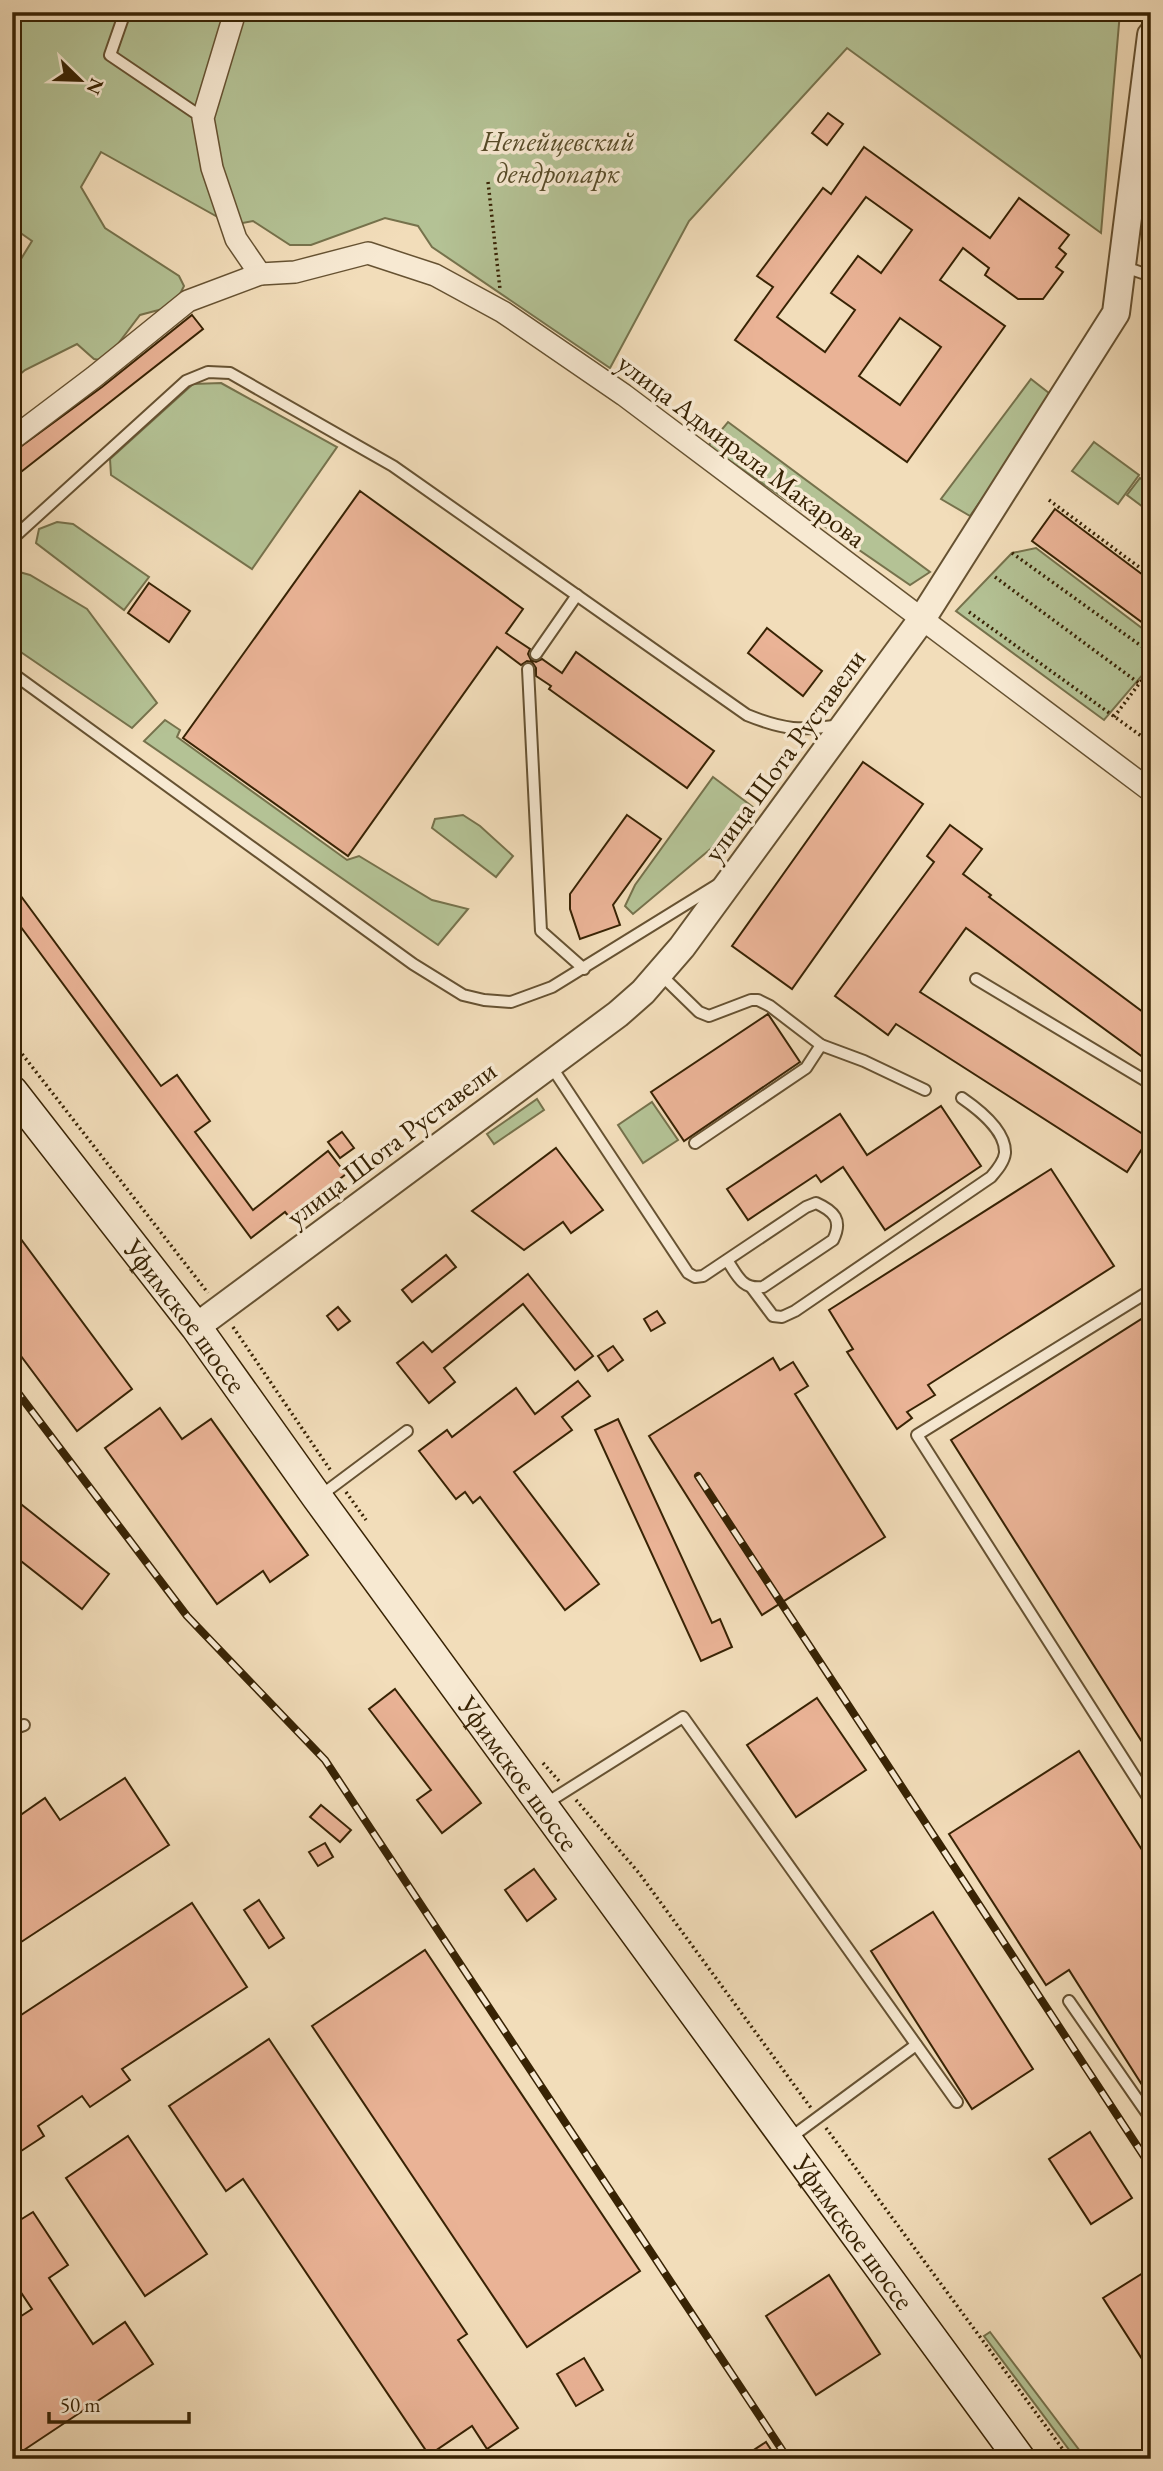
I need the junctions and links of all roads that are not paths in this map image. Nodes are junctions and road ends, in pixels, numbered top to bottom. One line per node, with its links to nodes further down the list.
1 (125, 12): 4 (lane)
2 (235, 12): 4 (street)
3 (1151, 35): 5 (street, улица Шота Руставели)
4 (203, 118): 7 (street)
5 (1145, 131): 6 (street, улица Шота Руставели)
6 (1122, 266): 8 (lane); 12 (street, улица Шота Руставели)
7 (260, 274): 9 (street, улица Адмирала Макарова); 12 (street, улица Адмирала Макарова)
8 (1151, 276)
9 (12, 439)
10 (12, 539): 11 (lane)
11 (577, 595): 13 (lane); 16 (lane)
12 (922, 619): 16 (street, улица Шота Руставели); 17 (street, улица Адмирала Макарова)
13 (536, 654)
14 (528, 669): 19 (lane)
15 (12, 673): 19 (lane)
16 (843, 725): 18 (street, улица Шота Руставели)
17 (1151, 791)
18 (738, 872): 19 (lane); 20 (street, улица Шота Руставели)
19 (584, 968)
20 (660, 974): 22 (lane); 23 (street, улица Шота Руставели)
21 (976, 978): 24 (lane)
22 (821, 1045): 25 (lane); 28 (lane)
23 (550, 1063): 29 (lane); 32 (street, улица Шота Руставели)
24 (1151, 1084)
25 (925, 1090)
26 (12, 1091): 32 (main road, Уфимское шоссе)
27 (961, 1098): 30 (lane)
28 (695, 1143)
29 (727, 1260): 30 (lane); 30 (lane)
30 (752, 1288)
31 (1151, 1290): 38 (lane)
32 (196, 1328): 34 (main road, Уфимское шоссе)
33 (407, 1431): 34 (lane)
34 (328, 1490): 37 (main road, Уфимское шоссе)
35 (24, 1725): 36 (lane)
36 (12, 1729)
37 (555, 1798): 40 (lane); 43 (main road, Уфимское шоссе)
38 (1151, 1802)
39 (1069, 2001): 42 (lane)
40 (916, 2045): 41 (lane); 43 (lane)
41 (957, 2102)
42 (1151, 2119)
43 (787, 2140): 44 (main road, Уфимское шоссе)
44 (1020, 2459)

